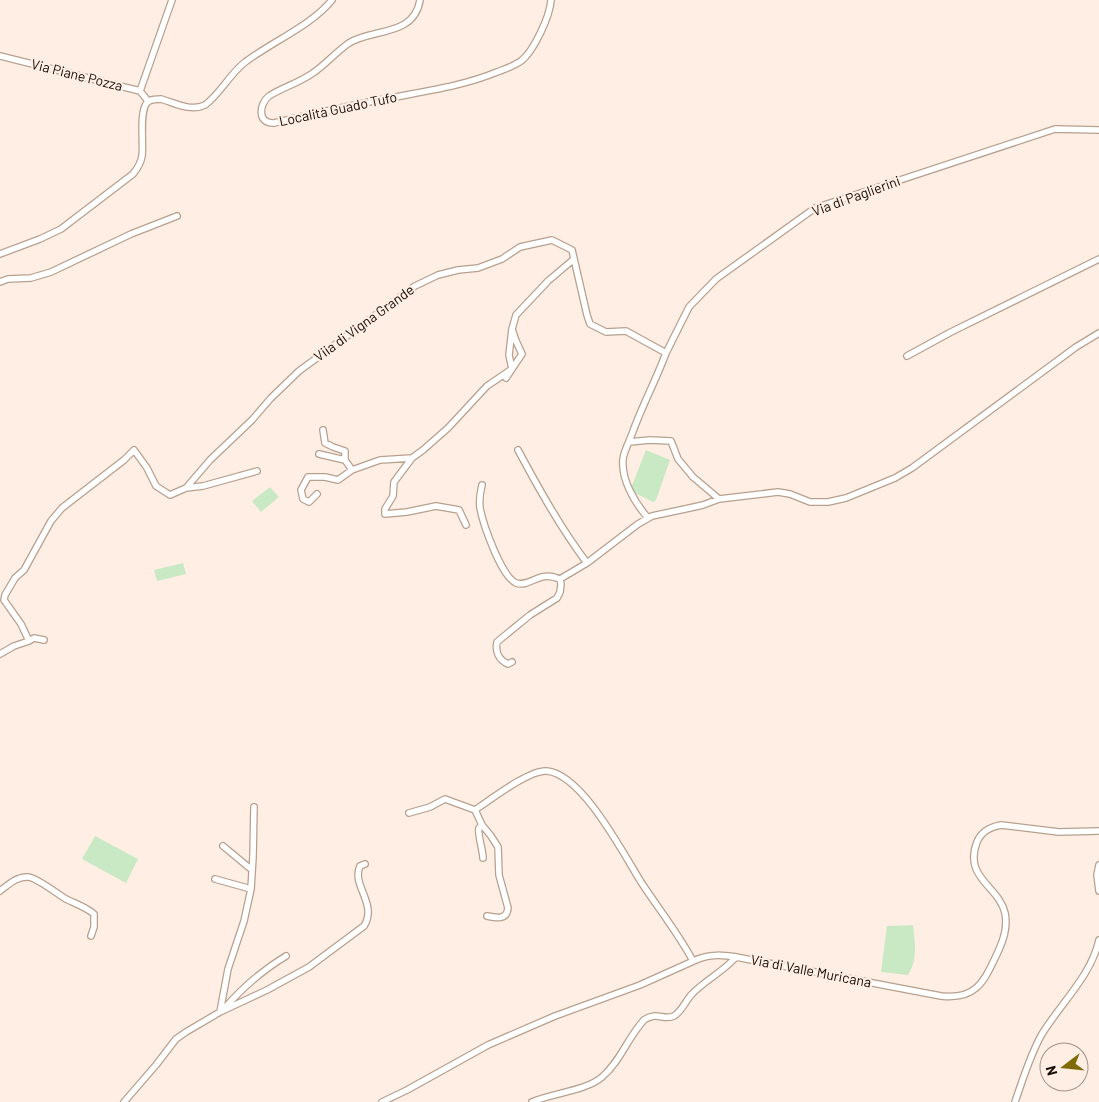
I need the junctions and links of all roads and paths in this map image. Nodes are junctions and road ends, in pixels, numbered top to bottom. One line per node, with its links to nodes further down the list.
1 (172, 0): 6 (street)
2 (332, 0): 7 (street)
3 (420, 0): 4 (street, Località Guado Tufo)
4 (551, 0)
5 (0, 56): 6 (street, Via Piane Pozza)
6 (140, 91): 7 (street, Via Piane Pozza)
7 (148, 101): 10 (street)
8 (1099, 130): 16 (street, Via di Paglierini)
9 (177, 216): 13 (street)
10 (0, 254)
11 (574, 259): 14 (street); 16 (street); 29 (street, Viia di Vigna Grande)
12 (1099, 259): 17 (street)
13 (0, 282)
14 (512, 330): 18 (street); 18 (street)
15 (1099, 333): 31 (street)
16 (666, 352): 21 (street)
17 (907, 356)
18 (512, 369): 19 (street); 24 (street)
19 (506, 378)
20 (323, 430): 25 (street)
21 (629, 442): 31 (street); 32 (street)
22 (518, 450): 34 (street)
23 (319, 454): 25 (street)
24 (412, 458): 26 (street); 33 (street)
25 (345, 460): 26 (street)
26 (352, 470): 30 (street)
27 (257, 471): 29 (street)
28 (482, 485): 35 (street)
29 (186, 488): 37 (street)
30 (317, 494)
31 (719, 499): 32 (street)
32 (648, 518): 34 (street)
33 (466, 525)
34 (587, 563): 35 (street)
35 (560, 579): 39 (street)
36 (44, 640): 37 (street)
37 (29, 641): 38 (street)
38 (0, 654)
39 (512, 662)
40 (254, 807): 49 (street)
41 (474, 810): 42 (street); 43 (street); 59 (street)
42 (409, 813)
43 (482, 825): 46 (street); 54 (street)
44 (1099, 831): 58 (street, Via di Valle Muricana)
45 (223, 846): 49 (street)
46 (483, 858)
47 (365, 864): 60 (street)
48 (1099, 865): 53 (street)
49 (252, 870): 51 (street)
50 (215, 879): 51 (street)
51 (250, 889): 60 (street)
52 (0, 891): 55 (street)
53 (1099, 891)
54 (487, 916)
55 (91, 936)
56 (1099, 940): 64 (street)
57 (286, 956): 60 (street)
58 (736, 957): 59 (street, Via di Valle Muricana); 63 (street)
59 (694, 961): 62 (street, Via di Valle Muricana)
60 (220, 1012): 61 (street)
61 (124, 1102)
62 (382, 1102)
63 (532, 1102)
64 (1015, 1102)

